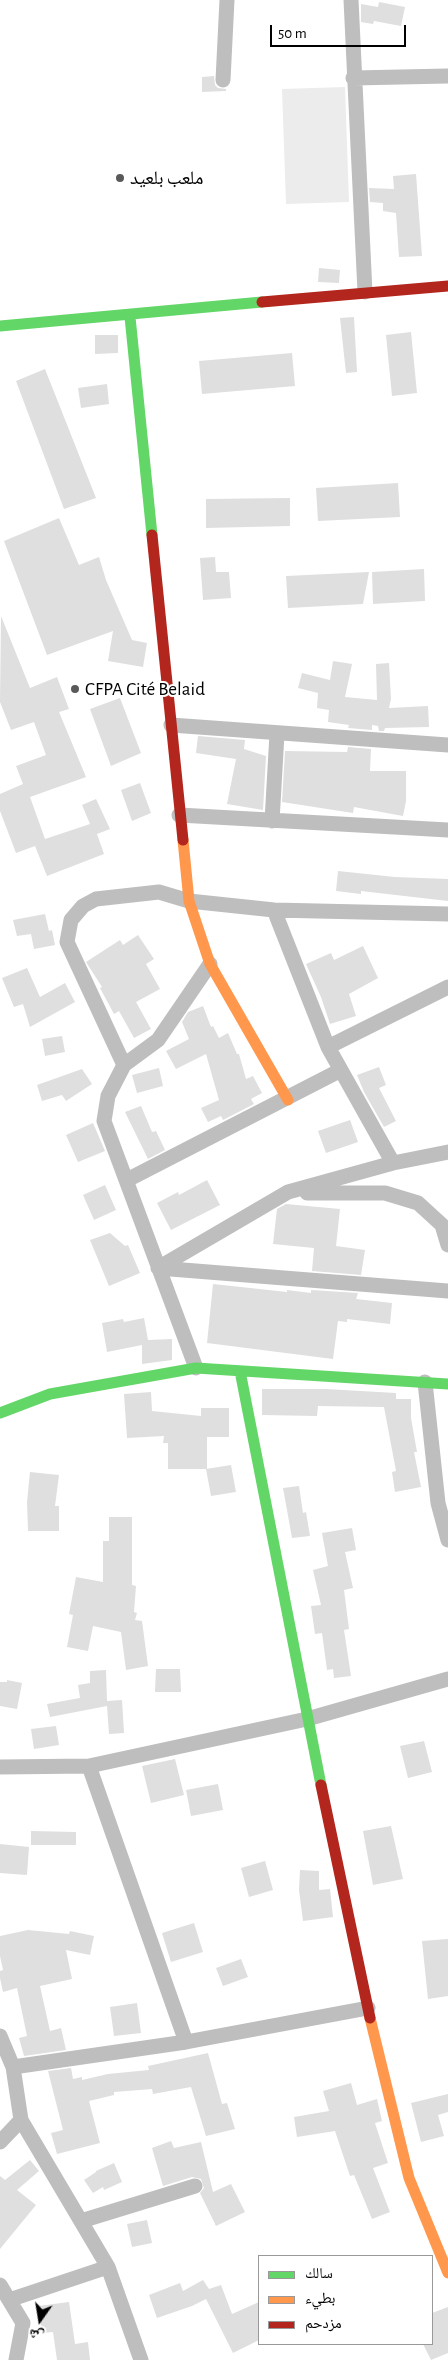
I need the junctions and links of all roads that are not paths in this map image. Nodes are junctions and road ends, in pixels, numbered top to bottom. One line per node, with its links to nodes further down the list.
1 (227, 0): 5 (street)
2 (351, 0): 4 (street)
3 (448, 76): 4 (street)
4 (353, 78): 7 (street)
5 (223, 80)
6 (448, 286): 7 (street)
7 (364, 292): 8 (street)
8 (130, 317): 9 (street); 10 (street)
9 (0, 326)
10 (170, 725): 11 (street); 13 (street)
11 (277, 734): 12 (street); 14 (street)
12 (448, 745)
13 (179, 816): 14 (street); 16 (street)
14 (272, 822): 15 (street)
15 (448, 830)
16 (189, 901): 17 (street); 19 (street); 22 (street)
17 (274, 910): 18 (street); 21 (street)
18 (448, 914)
19 (210, 964): 22 (street); 24 (street)
20 (448, 987): 21 (street)
21 (328, 1047): 23 (street)
22 (124, 1065): 27 (street)
23 (341, 1070): 24 (street); 26 (street)
24 (288, 1100): 27 (street)
25 (448, 1152): 26 (street)
26 (393, 1163): 28 (street)
27 (127, 1180): 30 (street)
28 (288, 1192): 29 (street); 30 (street)
29 (448, 1245)
30 (158, 1268): 31 (street); 32 (street)
31 (448, 1291)
32 (196, 1368): 33 (street); 36 (street)
33 (240, 1371): 34 (street); 39 (street)
34 (425, 1382): 35 (street); 37 (street)
35 (448, 1384)
36 (0, 1413)
37 (448, 1540)
38 (448, 1679): 39 (street)
39 (307, 1719): 40 (street); 42 (street)
40 (89, 1766): 41 (street); 44 (street)
41 (0, 1767)
42 (368, 2008): 44 (street); 51 (street)
43 (0, 2036): 45 (street)
44 (186, 2042): 45 (street)
45 (13, 2067): 46 (street)
46 (21, 2120): 47 (street); 49 (street)
47 (0, 2142)
48 (195, 2186): 49 (street)
49 (81, 2221): 50 (street)
50 (108, 2268): 53 (street); 55 (street)
51 (448, 2273)
52 (0, 2284): 53 (street)
53 (9, 2300): 54 (street)
54 (16, 2360)
55 (141, 2360)

